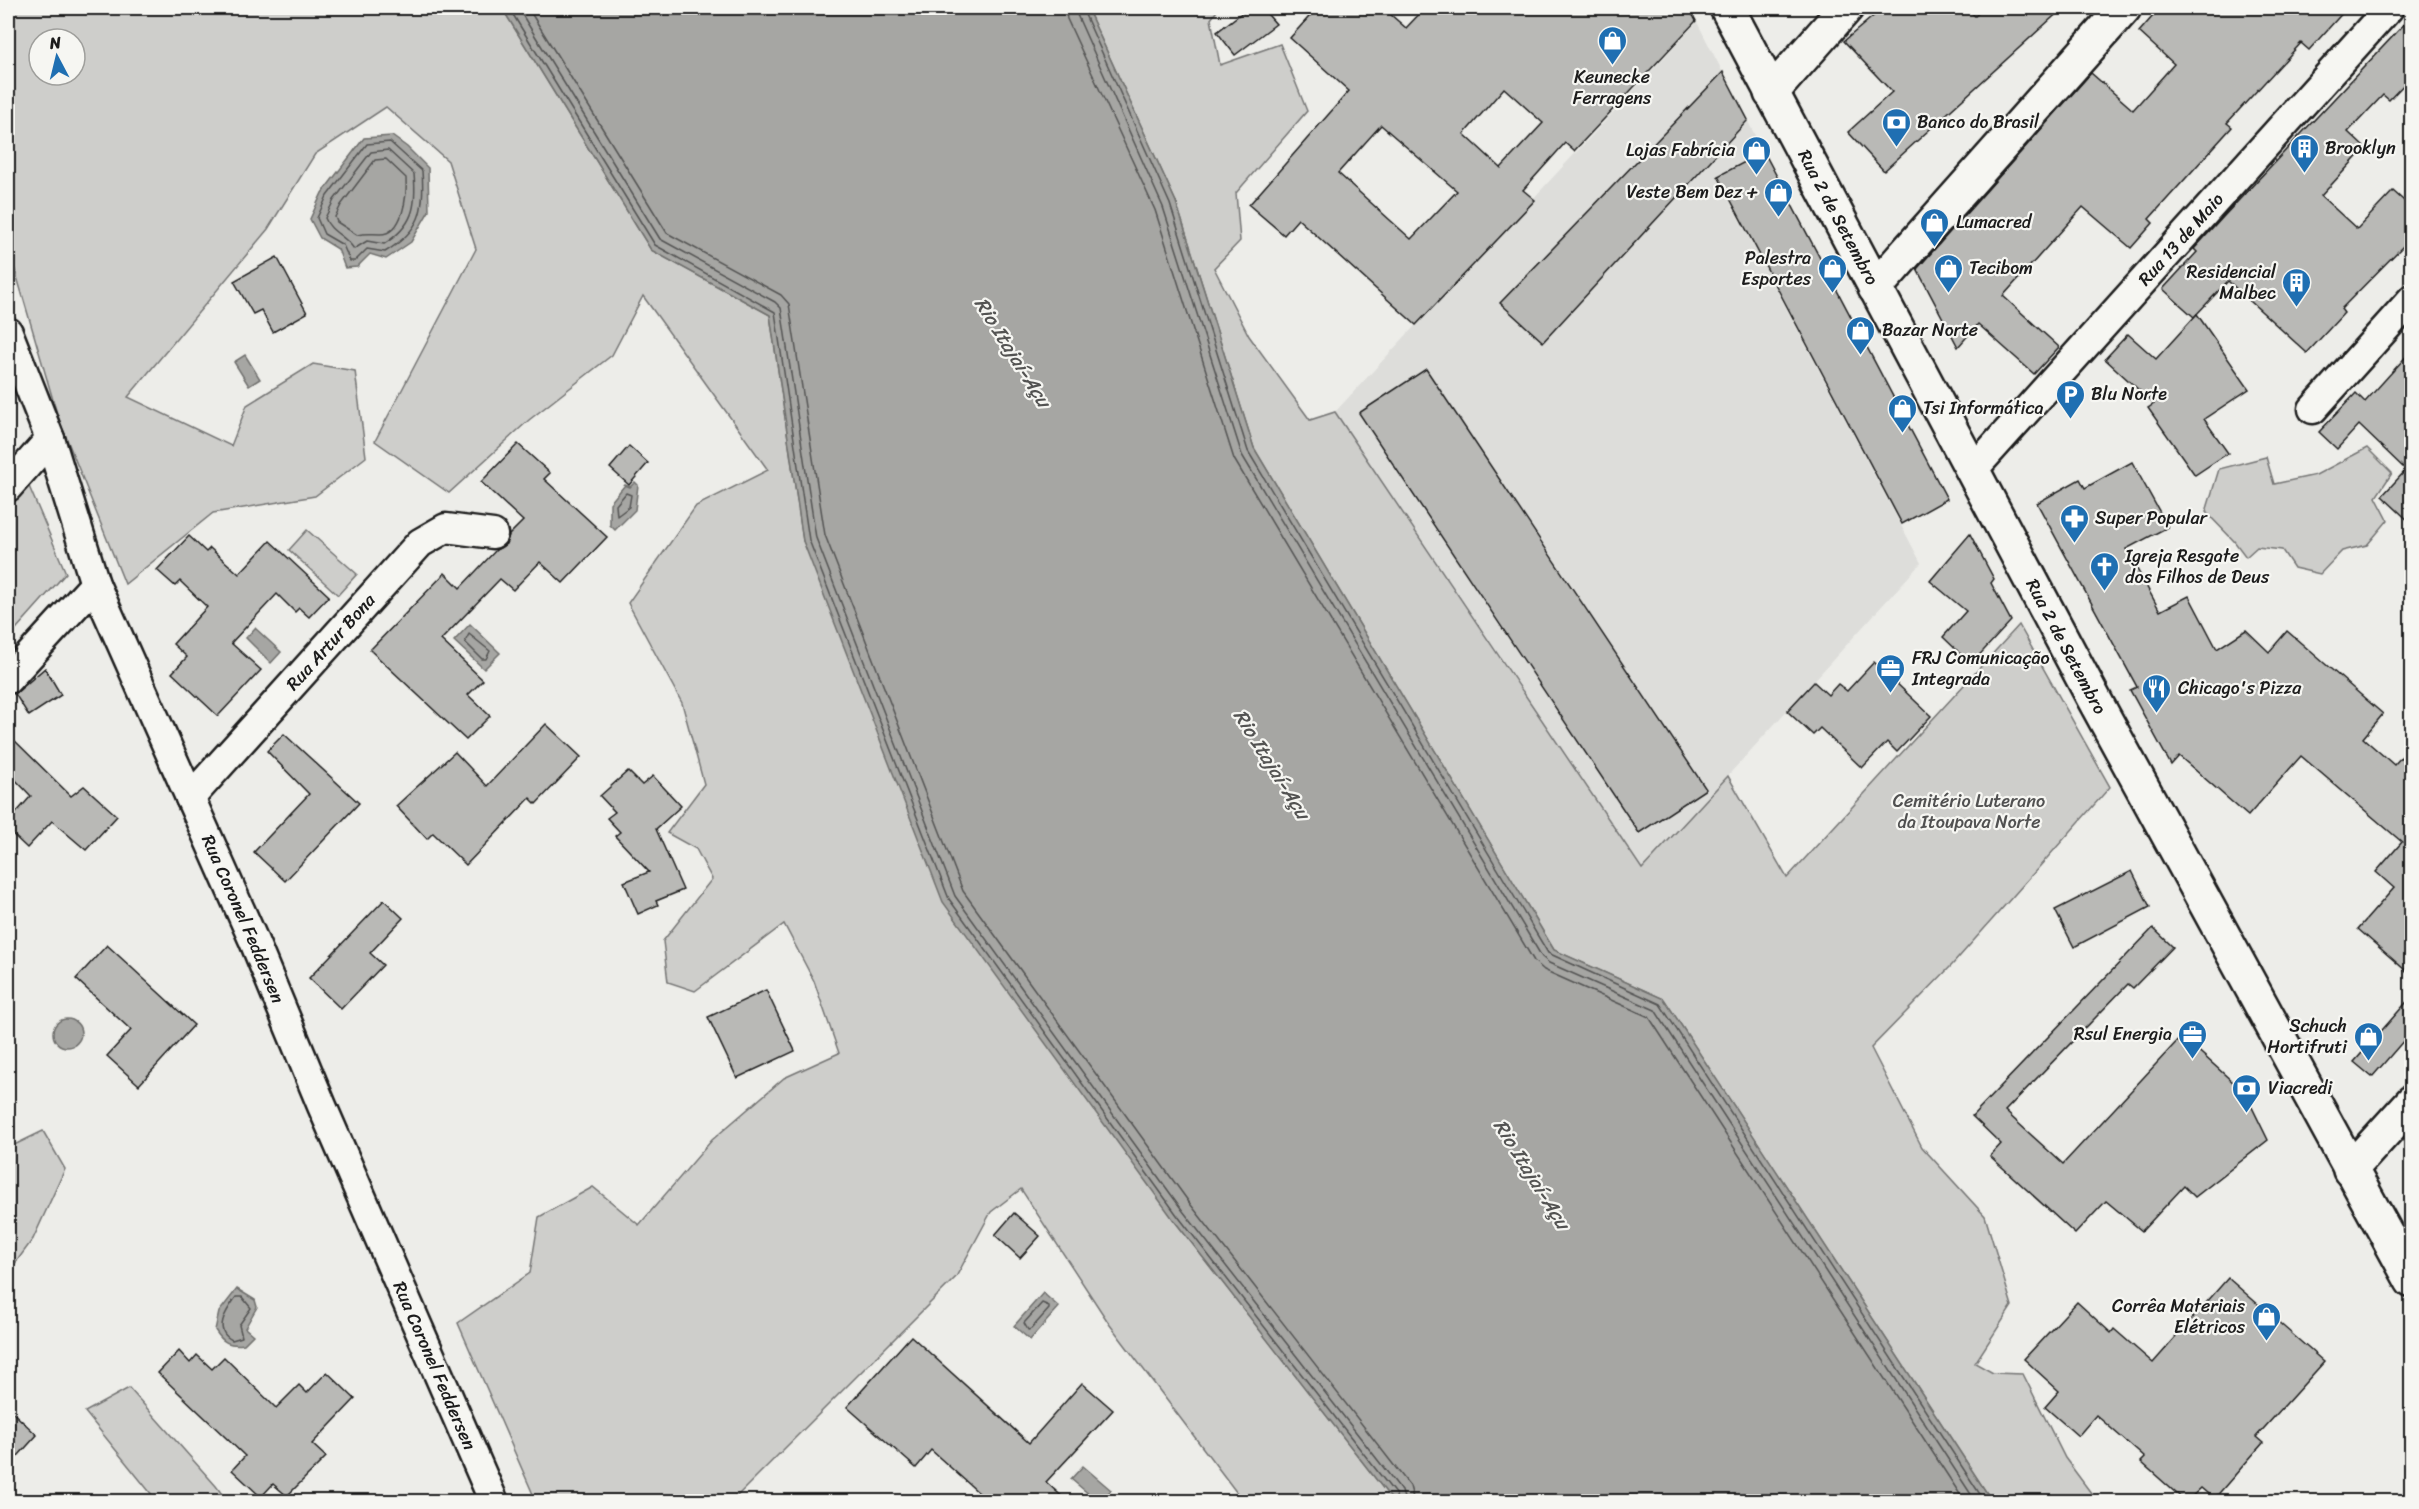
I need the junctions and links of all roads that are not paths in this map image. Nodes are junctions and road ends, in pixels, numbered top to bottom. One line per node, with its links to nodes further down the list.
1 (1727, 8): 5 (main road, Rua 2 de Setembro)
2 (1846, 8): 5 (main road)
3 (2124, 8): 6 (main road)
4 (2389, 8): 11 (street, Rua 13 de Maio)
5 (1771, 93): 6 (main road, Rua 2 de Setembro)
6 (1875, 288): 11 (main road, Rua 2 de Setembro)
7 (2412, 299): 9 (street)
8 (8, 332): 10 (street, Rua Coronel Feddersen)
9 (2313, 409)
10 (50, 439): 12 (street); 14 (street, Rua Coronel Feddersen)
11 (1972, 471): 18 (main road, Rua 2 de Setembro)
12 (8, 486)
13 (493, 534): 16 (street, Rua Artur Bona)
14 (95, 584): 15 (street); 16 (street, Rua Coronel Feddersen)
15 (8, 680)
16 (190, 798): 20 (street, Rua Coronel Feddersen)
17 (2412, 1102): 18 (main road)
18 (2350, 1170): 19 (main road, Rua 2 de Setembro)
19 (2412, 1281)
20 (494, 1502)

